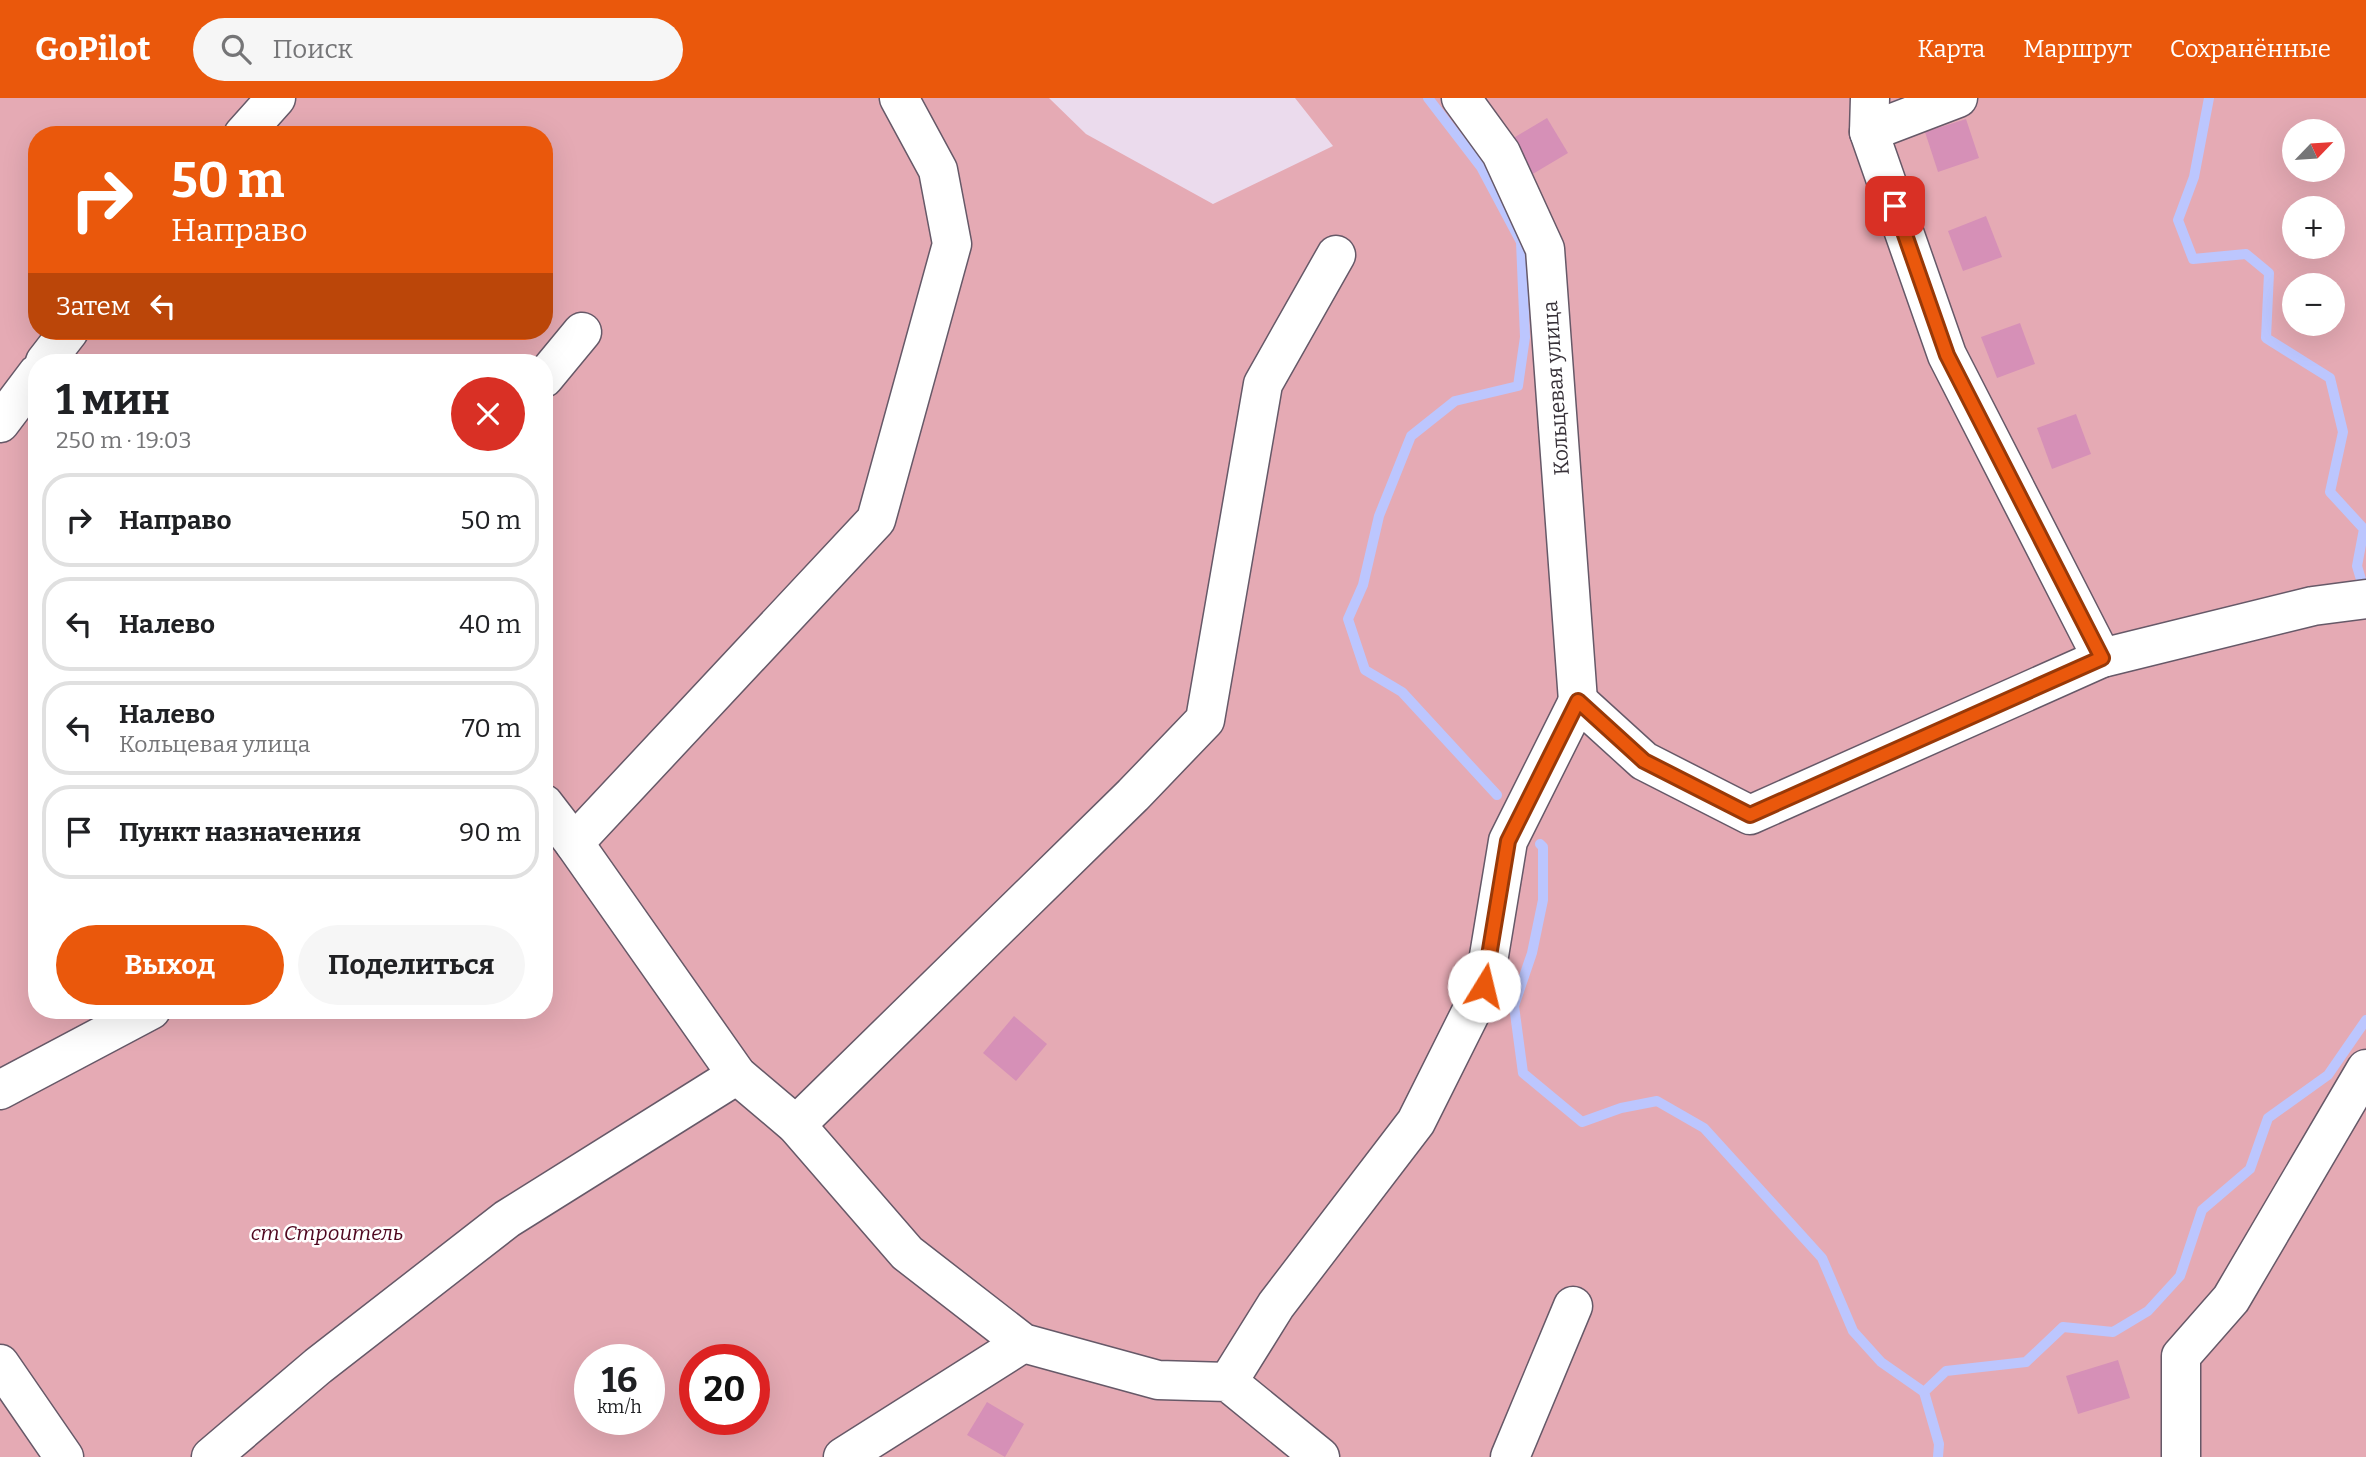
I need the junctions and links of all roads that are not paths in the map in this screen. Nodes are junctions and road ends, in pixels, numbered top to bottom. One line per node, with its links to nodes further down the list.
1 (276, 98): 6 (street)
2 (899, 98): 18 (street)
3 (1461, 98): 16 (street, Кольцевая улица)
4 (1958, 98): 5 (street)
5 (1870, 115): 15 (street)
6 (251, 126)
7 (1336, 255): 23 (street)
8 (582, 332): 11 (street)
9 (62, 340): 10 (street)
10 (51, 354)
11 (553, 367)
12 (28, 386): 13 (street)
13 (0, 423)
14 (2354, 600): 15 (street)
15 (2102, 658): 16 (street)
16 (1578, 701): 27 (street)
17 (553, 816): 18 (street)
18 (574, 843): 21 (street)
19 (134, 1019): 22 (street)
20 (2366, 1069): 33 (street)
21 (737, 1075): 23 (street); 29 (street)
22 (0, 1090)
23 (796, 1125): 25 (street)
24 (1573, 1306): 32 (street)
25 (1023, 1343): 27 (street); 30 (street)
26 (0, 1364): 28 (street)
27 (1228, 1382): 31 (street)
28 (64, 1457)
29 (211, 1457)
30 (843, 1457)
31 (1320, 1457)
32 (1510, 1457)
33 (2181, 1457)

